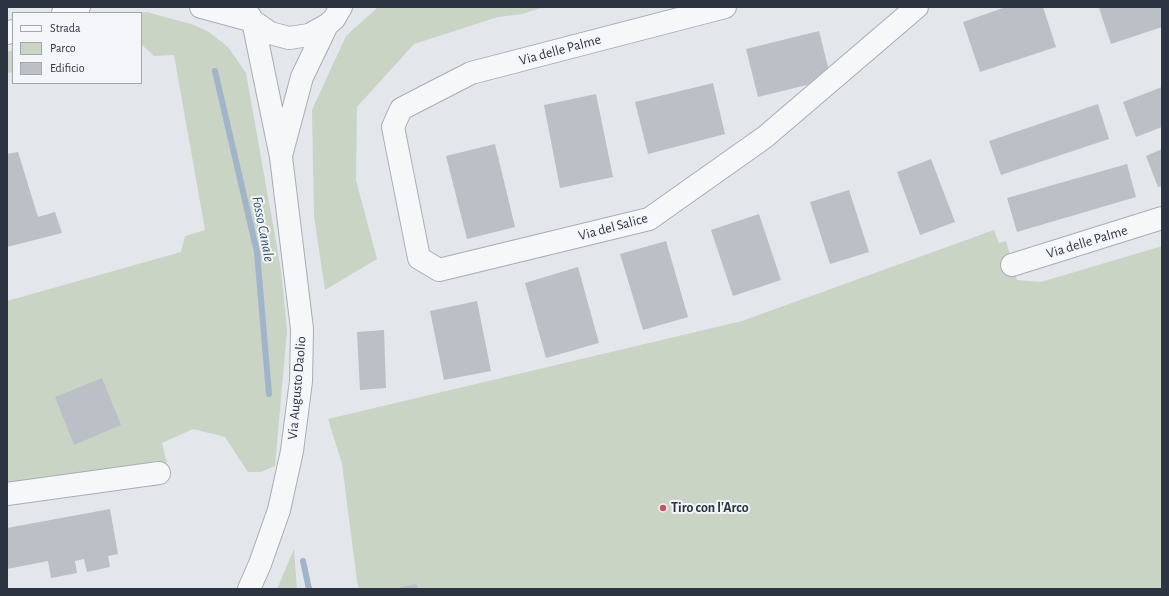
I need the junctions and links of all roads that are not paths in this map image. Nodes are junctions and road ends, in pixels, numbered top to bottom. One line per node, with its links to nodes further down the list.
1 (79, 7): 6 (street)
2 (201, 7): 7 (street); 9 (street)
3 (341, 7): 8 (street)
4 (725, 7): 10 (street, Via delle Palme)
5 (917, 7): 10 (street, Via del Salice)
6 (66, 12)
7 (248, 14): 8 (street); 9 (street, Via Augusto Daolio)
8 (327, 26): 11 (street, Via Augusto Daolio)
9 (262, 65): 11 (street, Via Augusto Daolio)
10 (401, 109)
11 (280, 157): 16 (street, Via Augusto Daolio)
12 (1162, 218): 13 (street, Via delle Palme)
13 (1012, 265)
14 (159, 473): 15 (street)
15 (7, 494)
16 (249, 589)

